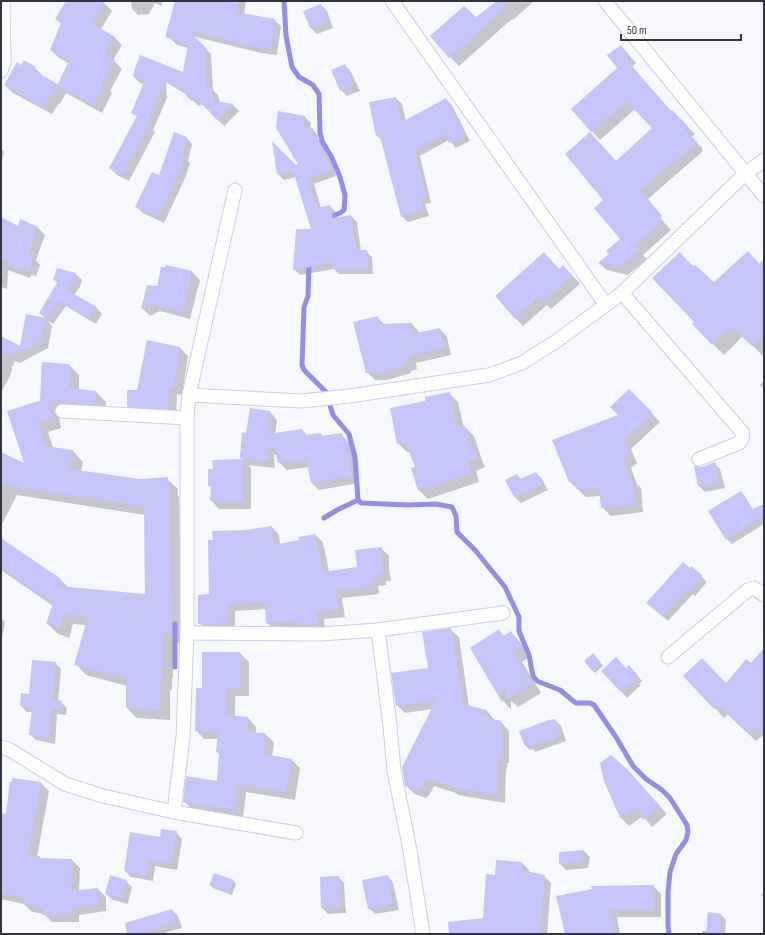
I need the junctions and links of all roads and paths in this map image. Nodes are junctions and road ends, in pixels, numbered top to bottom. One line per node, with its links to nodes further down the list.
1 (3, 1): 4 (street)
2 (392, 1): 10 (street)
3 (605, 1): 6 (street)
4 (1, 71)
5 (764, 160): 6 (street)
6 (745, 174): 8 (street); 9 (street)
7 (235, 190): 11 (street)
8 (764, 196)
9 (622, 293): 10 (street); 14 (street)
10 (606, 305): 11 (street)
11 (189, 395): 13 (street)
12 (62, 411): 13 (street)
13 (187, 418): 18 (street)
14 (699, 459)
15 (764, 595): 19 (street)
16 (503, 613): 17 (street)
17 (378, 630): 18 (street); 23 (street)
18 (187, 633): 21 (street)
19 (668, 656)
20 (1, 747): 21 (street)
21 (174, 812): 22 (street)
22 (296, 833)
23 (424, 934)

